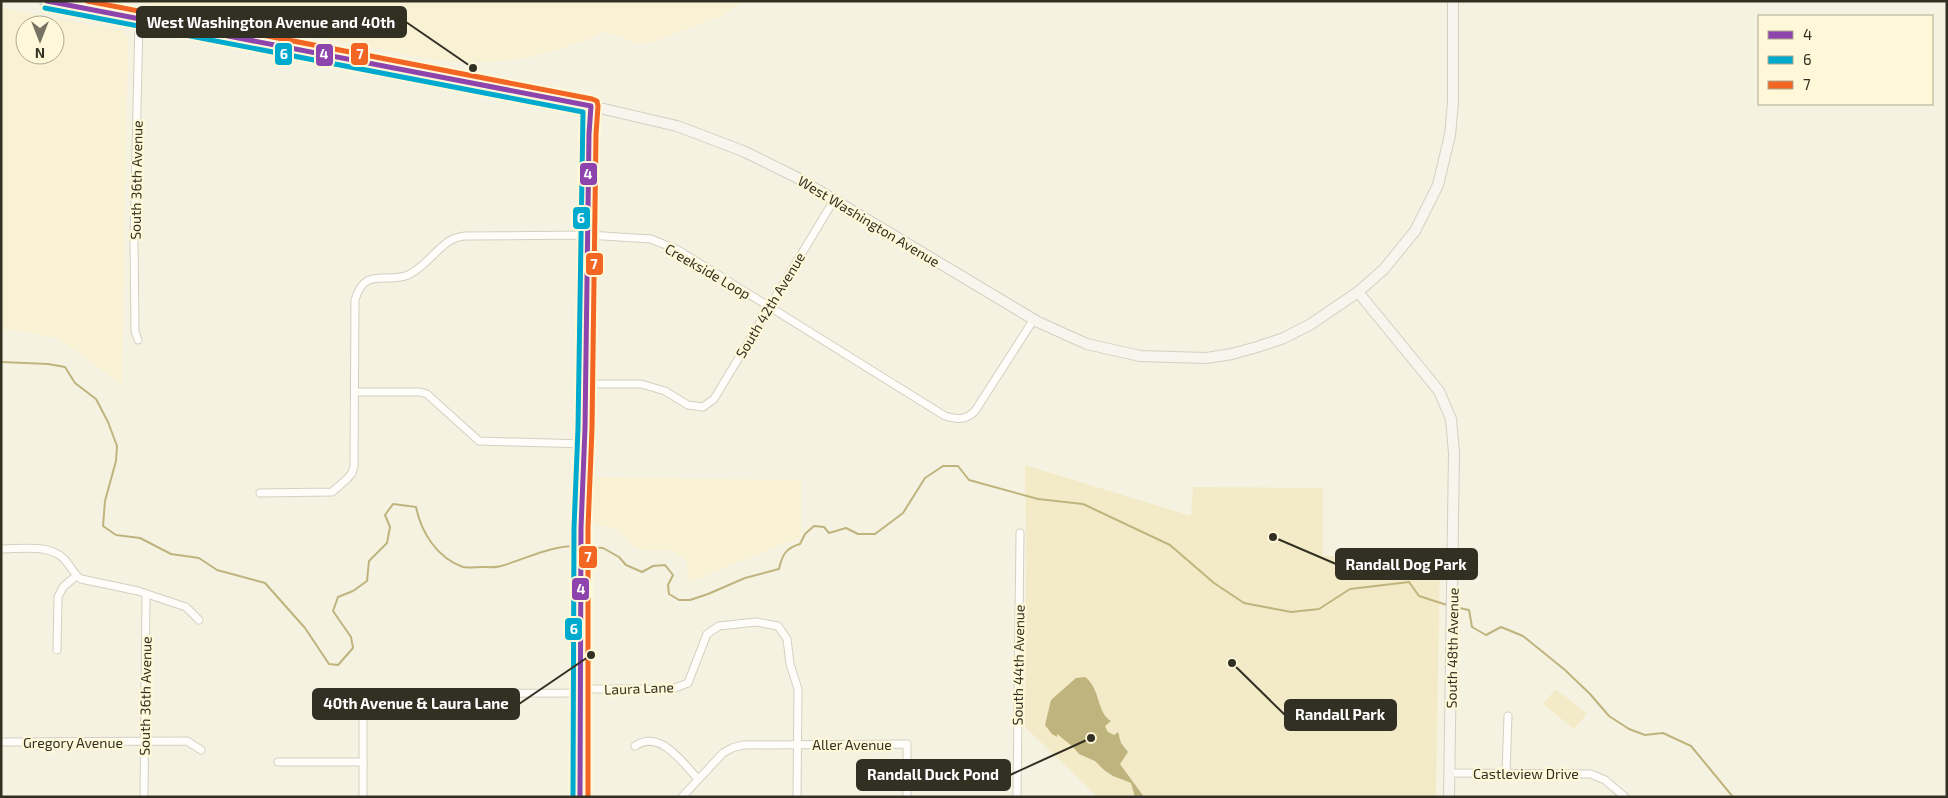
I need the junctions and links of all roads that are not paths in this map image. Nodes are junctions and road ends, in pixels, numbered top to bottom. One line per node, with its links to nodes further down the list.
1 (46, 1): 3 (main road, West Washington Avenue)
2 (1452, 1): 9 (main road, West Washington Avenue)
3 (139, 20): 4 (main road, West Washington Avenue); 12 (street, South 36th Avenue)
4 (518, 91): 5 (main road, West Washington Avenue)
5 (541, 95): 6 (main road, West Washington Avenue)
6 (591, 106): 7 (main road, West Washington Avenue); 8 (main road)
7 (834, 200): 10 (street, South 42th Avenue); 11 (main road, West Washington Avenue)
8 (588, 235): 10 (street, Creekside Loop); 13 (main road); 14 (street, Creekside Loop)
9 (1358, 292): 11 (main road, West Washington Avenue); 32 (main road, South 48th Avenue)
10 (769, 307): 11 (street, Creekside Loop); 13 (street, South 42th Avenue)
11 (1034, 319)
12 (138, 340)
13 (586, 384): 15 (main road)
14 (355, 392): 15 (street); 16 (street, Creekside Loop)
15 (585, 444): 23 (main road)
16 (260, 493)
17 (1020, 533): 41 (street, South 44th Avenue)
18 (1, 549): 19 (street)
19 (76, 576): 20 (street); 22 (street)
20 (146, 595): 21 (street); 25 (street, South 36th Avenue)
21 (199, 620)
22 (57, 650)
23 (580, 692): 27 (street, Laura Lane); 31 (street); 37 (main road)
24 (1508, 716): 33 (street)
25 (145, 741): 26 (street, Gregory Avenue); 29 (street, Gregory Avenue); 35 (street, South 36th Avenue)
26 (1, 742)
27 (797, 743): 34 (street, Aller Avenue); 39 (street); 40 (street, Aller Avenue)
28 (635, 746): 34 (street)
29 (201, 750)
30 (278, 762): 31 (street)
31 (363, 762): 36 (street)
32 (1450, 773): 33 (street, Castleview Drive); 42 (main road, South 48th Avenue)
33 (1506, 773): 43 (street, Castleview Drive)
34 (698, 779): 38 (street, Aller Avenue)
35 (144, 797)
36 (363, 797)
37 (580, 797)
38 (682, 797)
39 (797, 797)
40 (906, 797)
41 (1017, 797)
42 (1449, 797)
43 (1625, 797)

